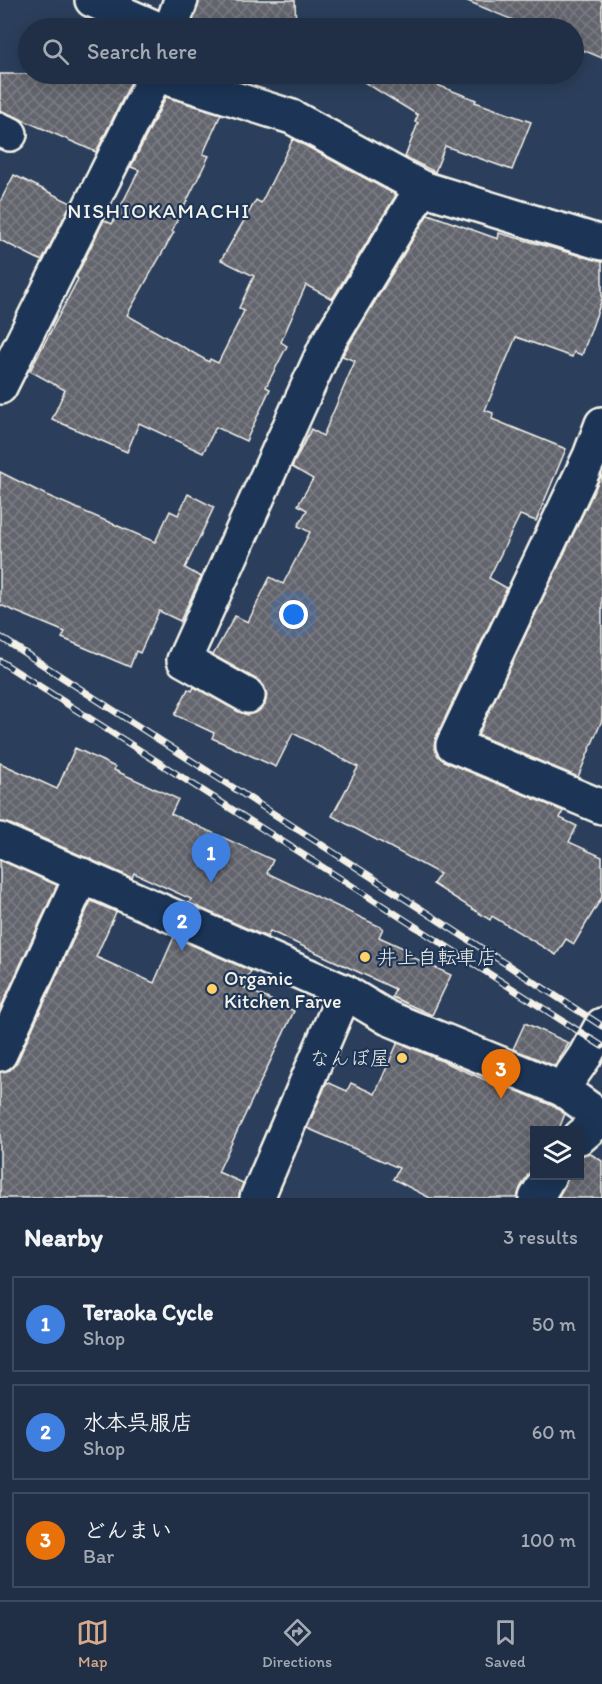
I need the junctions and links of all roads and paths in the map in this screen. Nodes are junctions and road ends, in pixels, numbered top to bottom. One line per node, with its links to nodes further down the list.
1 (92, 0): 3 (street)
2 (181, 0): 4 (street)
3 (133, 18)
4 (175, 18)
5 (150, 84): 9 (street)
6 (187, 84): 7 (street)
7 (422, 188): 8 (street); 11 (street)
8 (602, 243)
9 (0, 387)
10 (602, 424): 12 (street)
11 (248, 696)
12 (602, 807)
13 (0, 840): 14 (street)
14 (82, 875): 15 (street); 17 (street)
15 (345, 992): 18 (street); 22 (street)
16 (602, 1025): 18 (street)
17 (0, 1054)
18 (562, 1089): 19 (street)
19 (602, 1118): 20 (street)
20 (584, 1133)
21 (547, 1180): 23 (street)
22 (257, 1198)
23 (536, 1198)

